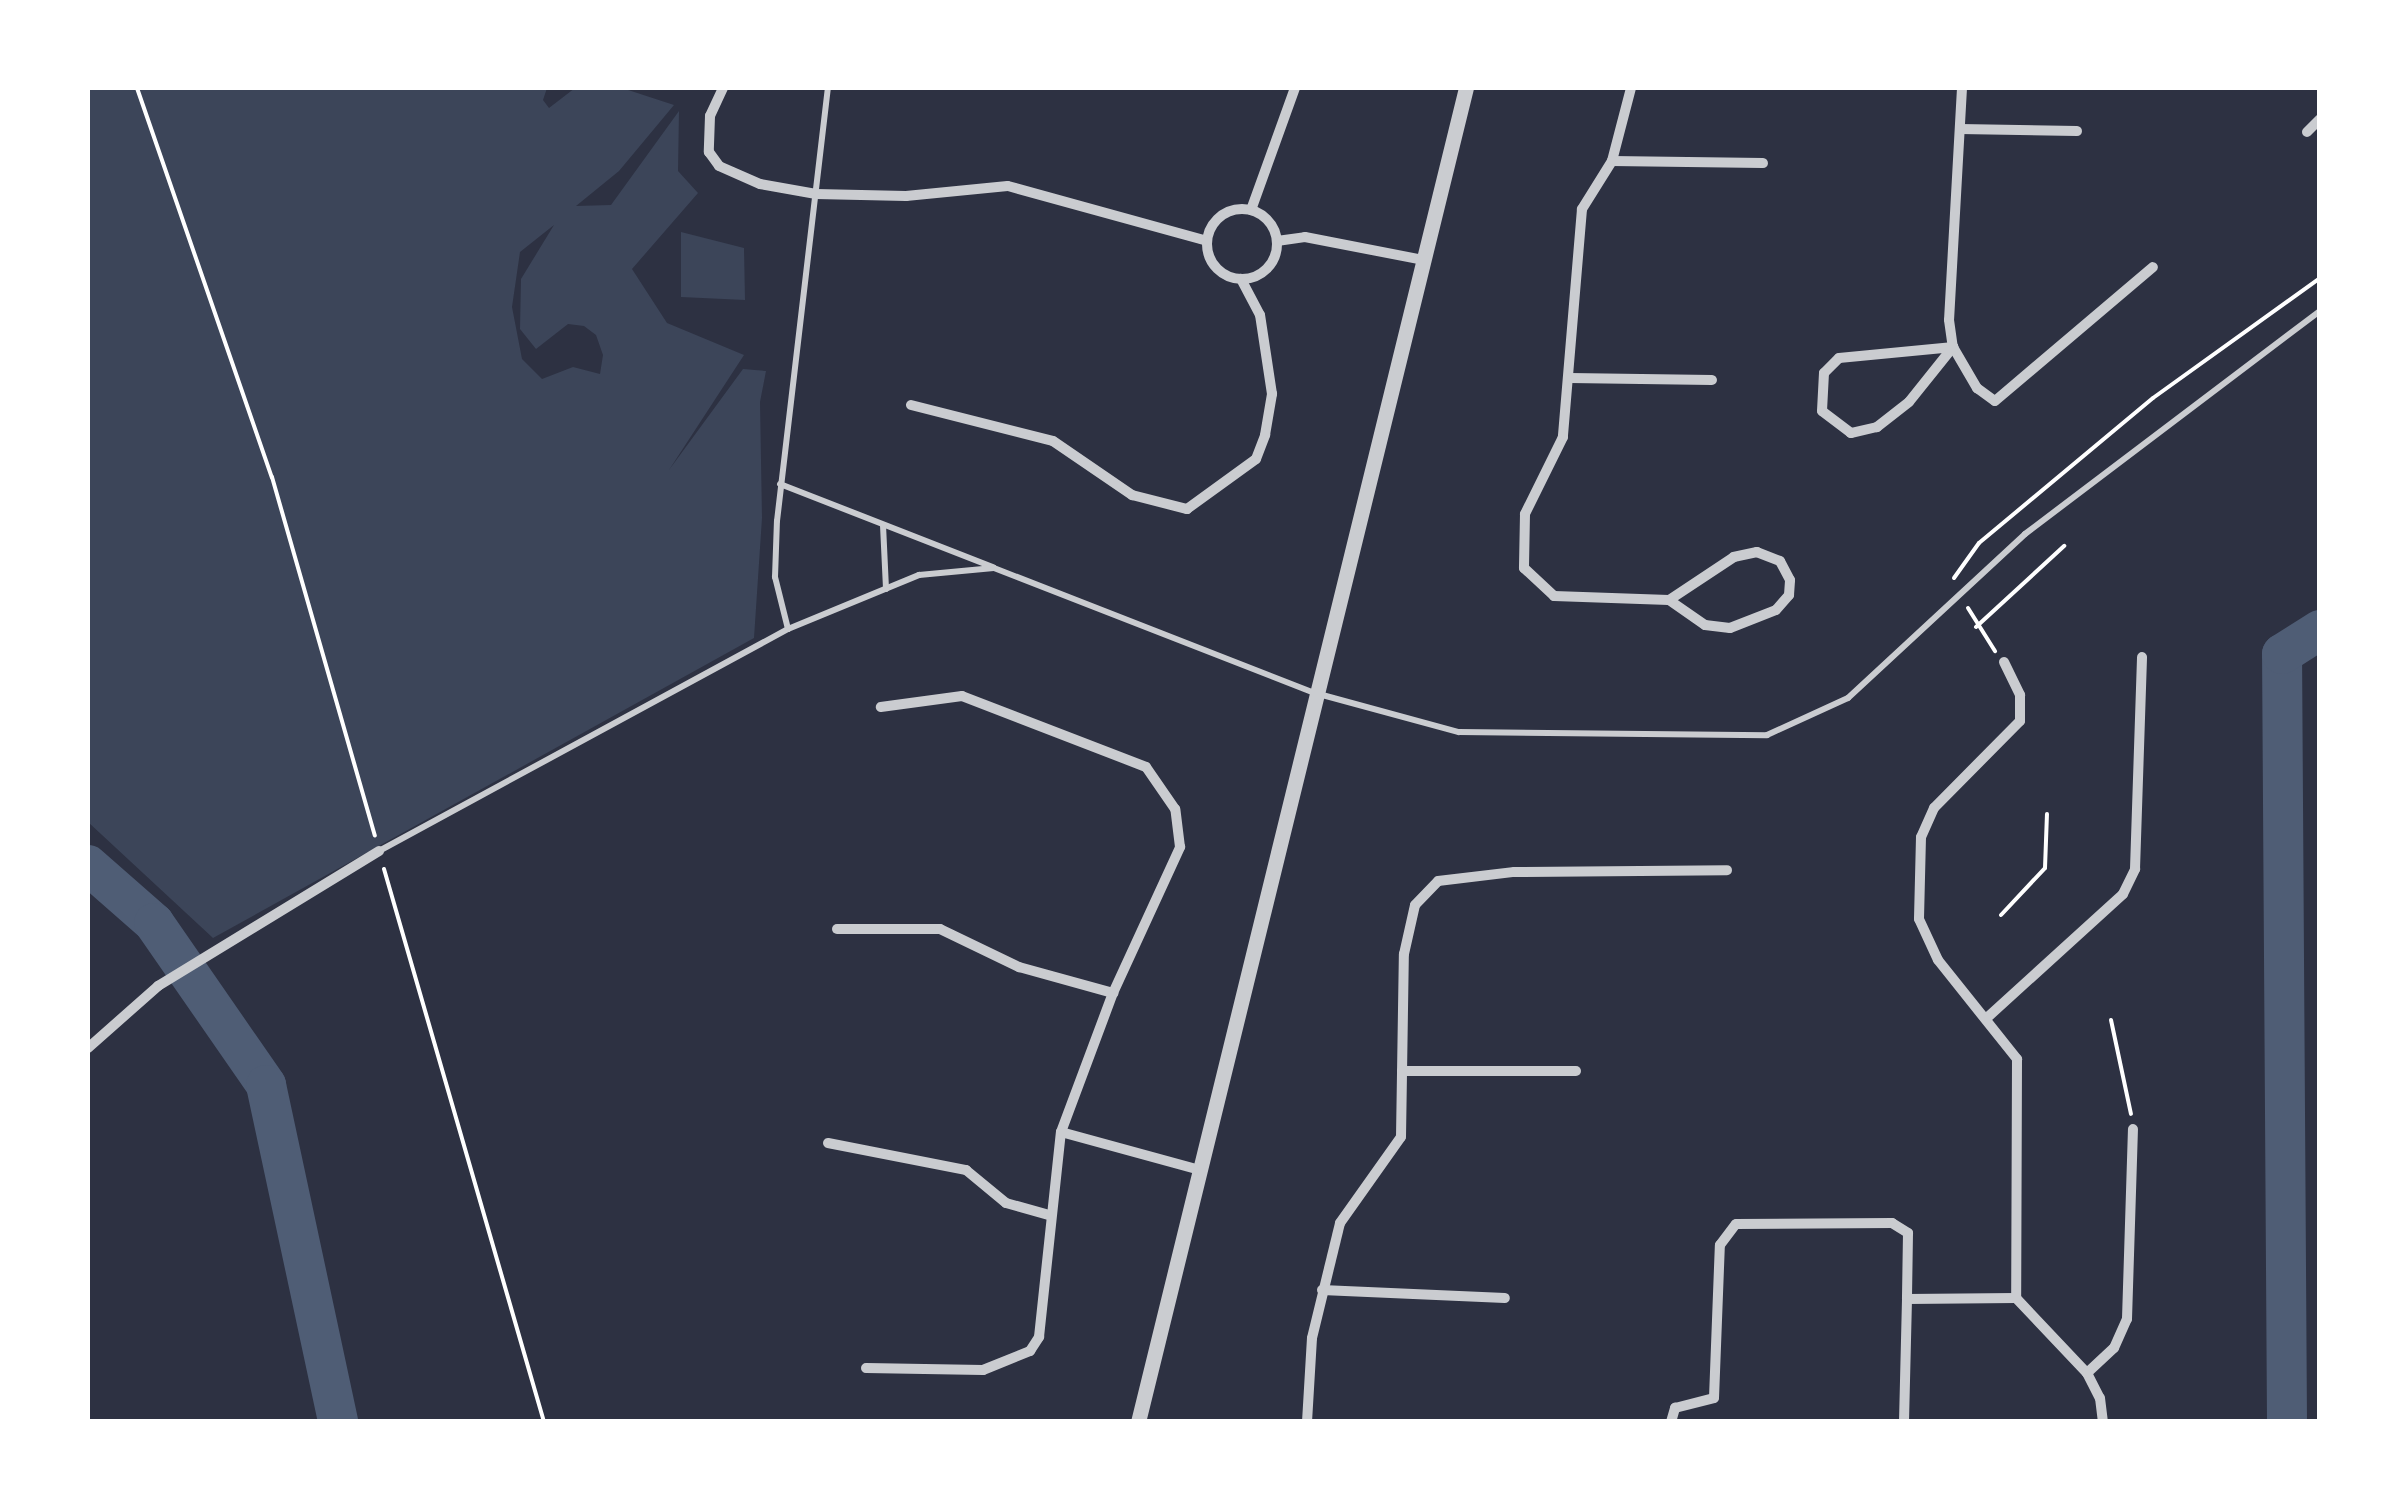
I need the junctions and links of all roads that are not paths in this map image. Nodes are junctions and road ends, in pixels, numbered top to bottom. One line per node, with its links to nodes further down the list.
1 (724, 88): 13 (street)
2 (828, 88): 13 (lane)
3 (1294, 88): 14 (street)
4 (1466, 88): 17 (street)
5 (1630, 88): 11 (street)
6 (1962, 88): 8 (street)
7 (2320, 119): 10 (street)
8 (1960, 129): 9 (street); 21 (street)
9 (2077, 131)
10 (2307, 132)
11 (1612, 160): 12 (street); 22 (street)
12 (1763, 163)
13 (816, 194): 15 (street); 25 (lane)
14 (1251, 210): 15 (street); 16 (street)
15 (1207, 241): 19 (street)
16 (1277, 242): 17 (street); 19 (street)
17 (1423, 260): 33 (street)
18 (2153, 267): 21 (street)
19 (1241, 279): 24 (street)
20 (2320, 311): 33 (lane)
21 (1953, 348): 21 (street)
22 (1570, 378): 23 (street); 29 (street)
23 (1712, 380)
24 (911, 404)
25 (780, 484): 26 (lane); 30 (lane)
26 (883, 524): 27 (lane); 28 (lane)
27 (994, 568): 28 (lane); 33 (lane)
28 (886, 589): 30 (lane)
29 (1668, 600): 29 (street)
30 (788, 629): 35 (lane)
31 (2142, 657): 39 (street)
32 (2004, 662): 39 (street)
33 (1315, 693): 46 (street)
34 (881, 708): 38 (street)
35 (380, 851): 40 (street)
36 (1726, 870): 41 (street)
37 (838, 929): 38 (street)
38 (1113, 993): 44 (street)
39 (1989, 1016): 50 (street)
40 (88, 1048)
41 (1402, 1071): 42 (street); 48 (street)
42 (1576, 1071)
43 (2133, 1129): 53 (street)
44 (1061, 1132): 46 (street); 47 (street)
45 (828, 1143): 47 (street)
46 (1200, 1170): 54 (street)
47 (1049, 1215): 52 (street)
48 (1322, 1290): 49 (street); 55 (street)
49 (1505, 1298)
50 (2016, 1298): 51 (street); 53 (street)
51 (1907, 1299): 56 (street); 57 (street)
52 (866, 1368)
53 (2087, 1373): 58 (street)
54 (1138, 1422)
55 (1307, 1422)
56 (1671, 1422)
57 (1904, 1422)
58 (2103, 1422)

